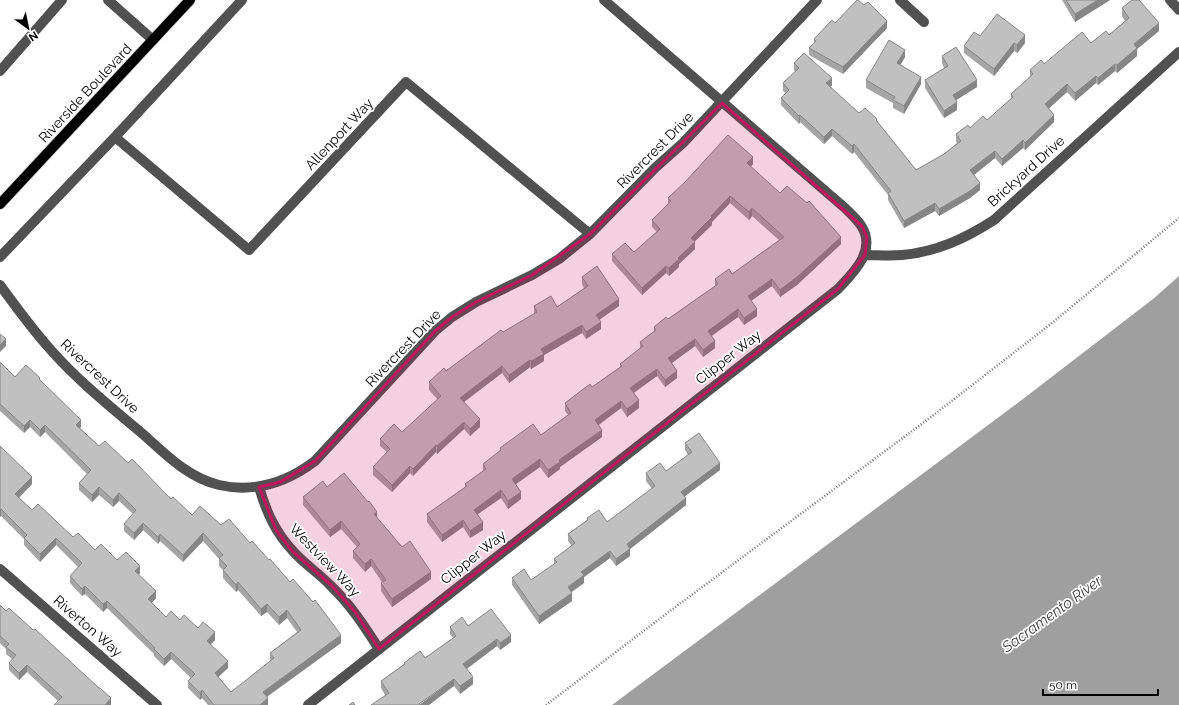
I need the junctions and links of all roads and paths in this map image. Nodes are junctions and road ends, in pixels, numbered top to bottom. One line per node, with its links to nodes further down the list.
1 (62, 0): 13 (street)
2 (108, 0): 11 (street)
3 (190, 0): 11 (main road, Riverside Boulevard)
4 (242, 0): 15 (street)
5 (604, 0): 14 (street)
6 (817, 0): 14 (street, Rivercrest Drive)
7 (900, 0): 10 (street)
8 (1170, 0): 9 (street)
9 (1179, 10)
10 (924, 22)
11 (153, 40): 16 (main road, Riverside Boulevard)
12 (1179, 52): 19 (street, Brickyard Drive)
13 (0, 71)
14 (722, 103): 18 (street, Rivercrest Drive); 19 (street)
15 (115, 137): 18 (street, Allenport Way); 20 (street)
16 (0, 204)
17 (1179, 218): 27 (path)
18 (590, 234): 22 (street, Rivercrest Drive)
19 (865, 255): 24 (street, Clipper Way)
20 (0, 257)
21 (0, 285): 22 (street, Rivercrest Drive)
22 (259, 487): 24 (street, Westview Way)
23 (0, 569): 25 (street, Riverton Way)
24 (379, 649): 26 (street, Clipper Way)
25 (157, 705)
26 (308, 705)
27 (546, 705)

